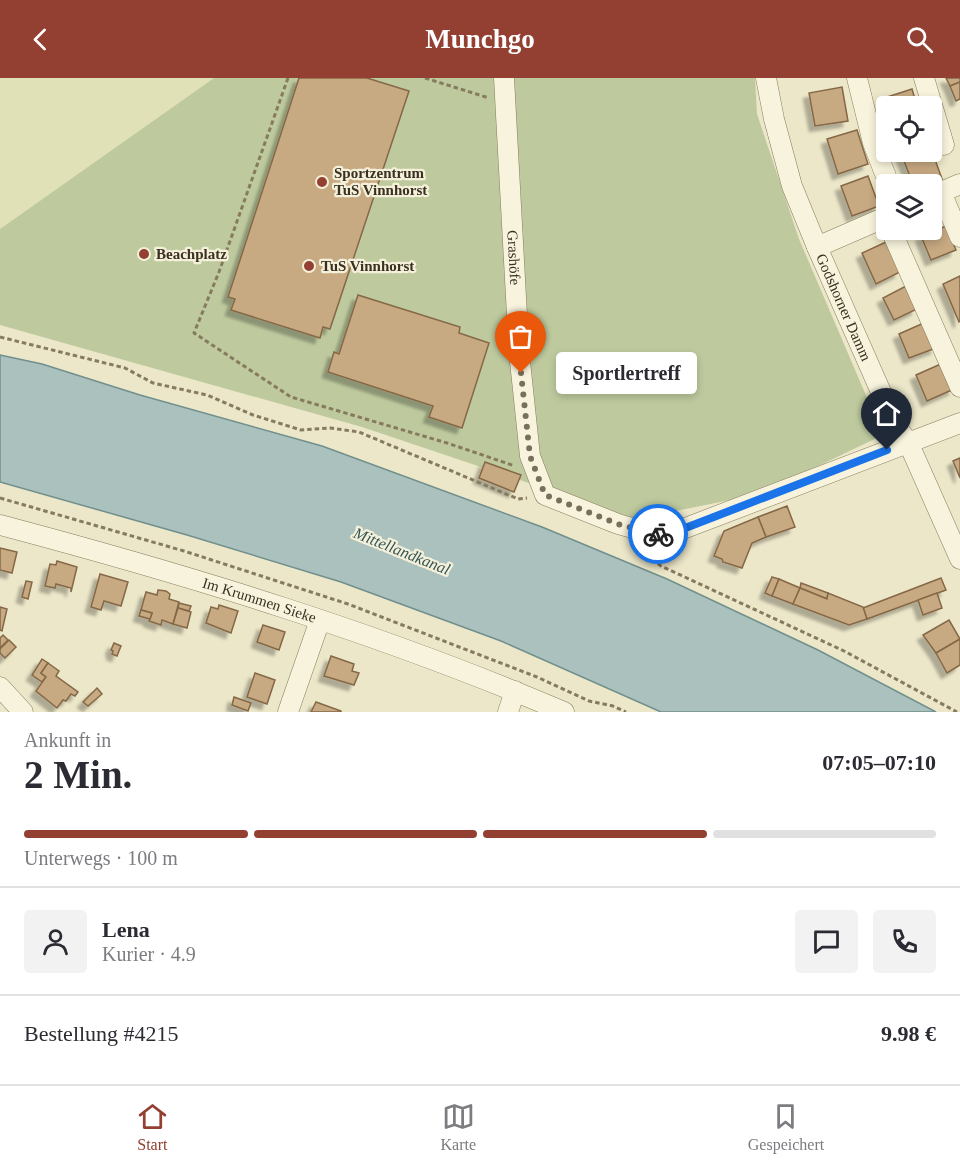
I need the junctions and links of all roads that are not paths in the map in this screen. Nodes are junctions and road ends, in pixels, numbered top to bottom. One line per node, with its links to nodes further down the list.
1 (504, 78): 16 (street, Grashöfe)
2 (766, 78): 13 (street, Godshorner Damm)
3 (857, 78): 6 (street)
4 (924, 78): 5 (street)
5 (944, 145)
6 (885, 174)
7 (960, 184): 8 (street)
8 (942, 192)
9 (942, 205): 11 (street)
10 (876, 222): 13 (street)
11 (960, 237)
12 (895, 240): 14 (street)
13 (817, 247): 16 (street, Godshorner Damm)
14 (960, 387)
15 (960, 423): 16 (street)
16 (908, 442): 18 (street, Godshorner Damm)
17 (0, 525): 19 (street, Im Krummen Sieke)
18 (960, 559)
19 (320, 620): 21 (street, Im Krummen Sieke); 23 (street)
20 (0, 687): 22 (street)
21 (515, 691): 24 (street); 25 (street, Im Krummen Sieke)
22 (23, 712)
23 (288, 712)
24 (508, 712)
25 (564, 712)

